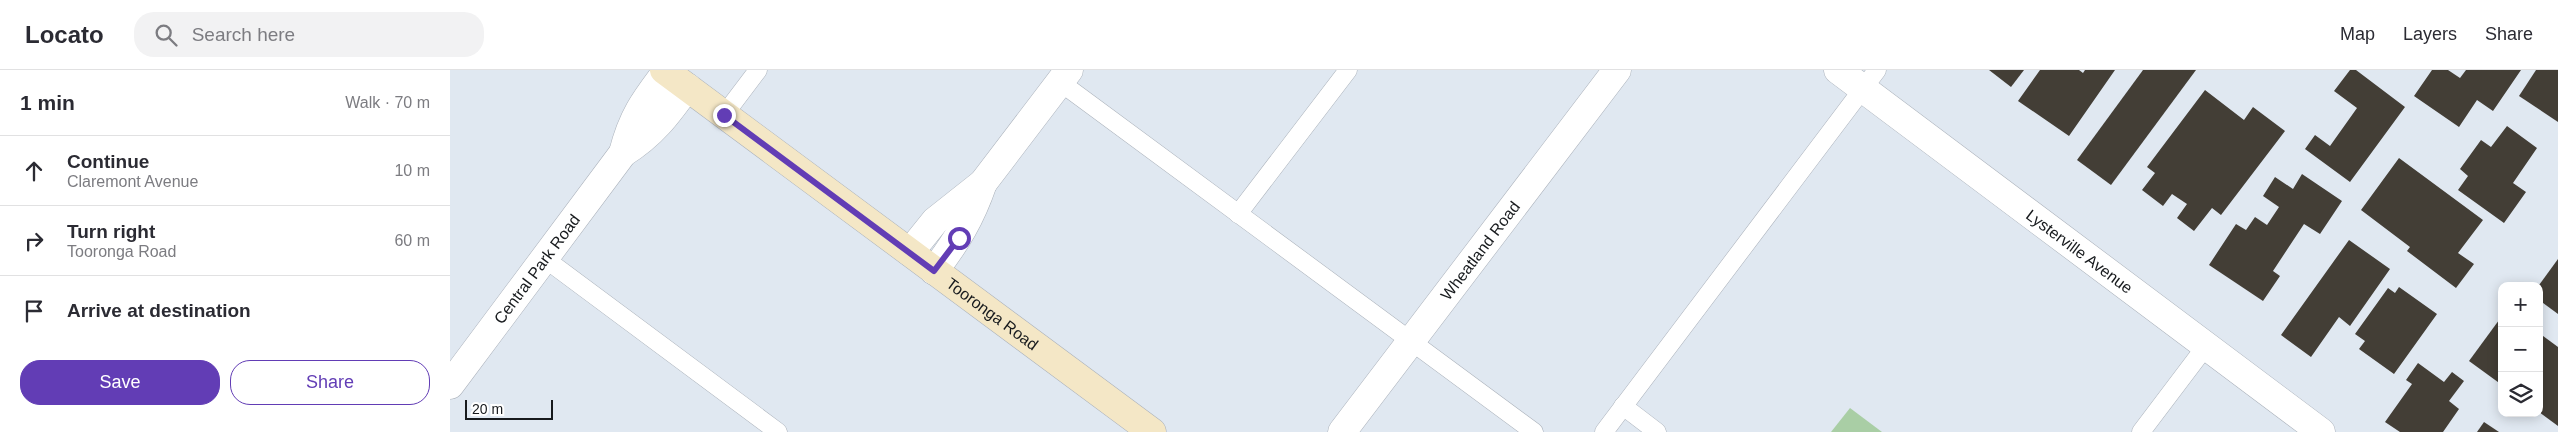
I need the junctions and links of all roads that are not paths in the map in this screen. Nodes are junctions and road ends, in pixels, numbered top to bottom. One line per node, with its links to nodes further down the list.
1 (758, 70): 8 (lane)
2 (1348, 70): 10 (lane)
3 (1617, 70): 14 (street, Wheatland Road)
4 (1838, 70): 7 (street, Lysterville Avenue)
5 (672, 76): 8 (main road, Tooronga Road); 12 (street, Central Park Road)
6 (1064, 76): 9 (street); 10 (lane)
7 (1870, 79): 15 (street, Lysterville Avenue); 17 (lane)
8 (724, 115): 11 (main road, Tooronga Road)
9 (982, 183): 11 (street); 13 (street)
10 (1238, 214): 14 (lane)
11 (910, 252): 13 (main road, Tooronga Road)
12 (544, 258): 16 (street, Central Park Road); 18 (lane)
13 (934, 271): 19 (main road, Tooronga Road)
14 (1411, 342): 20 (street, Wheatland Road); 21 (lane)
15 (2206, 346): 24 (lane); 25 (street, Lysterville Avenue)
16 (450, 385)
17 (1623, 406): 22 (lane); 23 (lane)
18 (778, 432)
19 (1152, 432)
20 (1342, 432)
21 (1534, 432)
22 (1604, 432)
23 (1658, 432)
24 (2141, 432)
25 (2321, 432)

